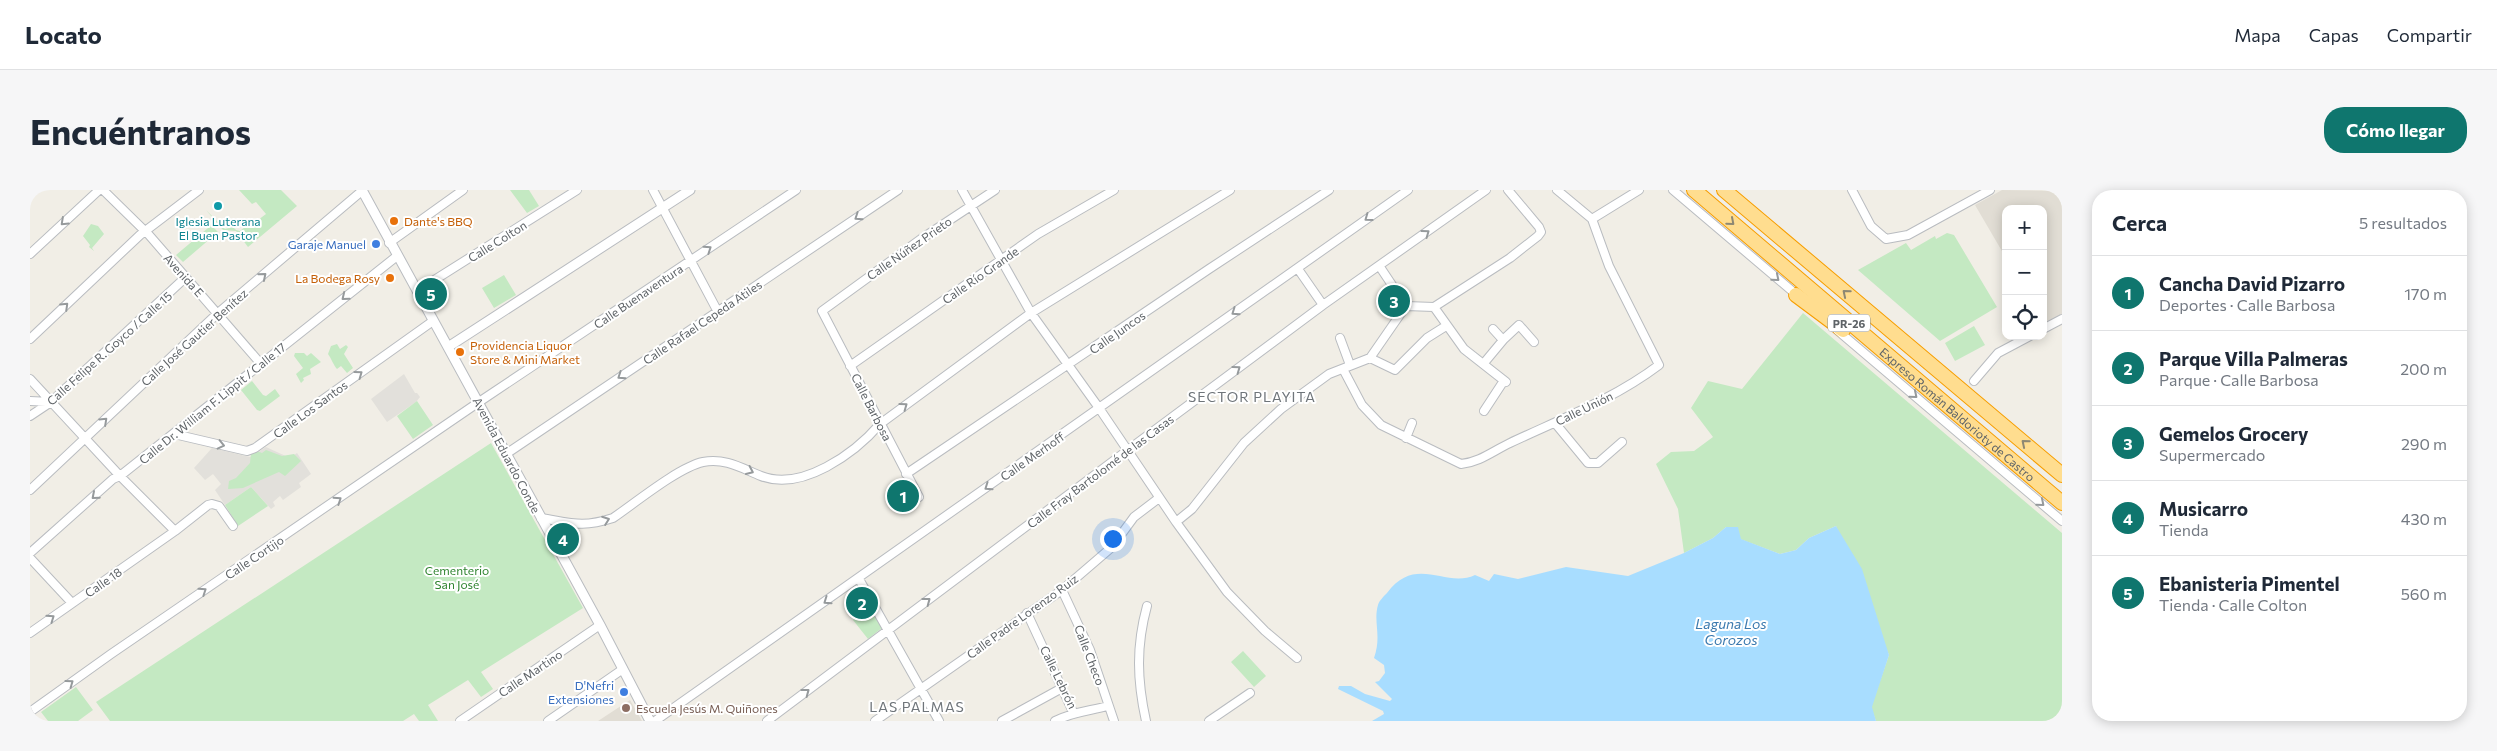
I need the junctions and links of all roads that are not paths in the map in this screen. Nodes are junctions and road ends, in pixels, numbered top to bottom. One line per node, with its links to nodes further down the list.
1 (99, 190): 32 (street, one-way to 32)
2 (103, 190): 30 (street, Avenida E)
3 (199, 190): 26 (street)
4 (362, 190): 31 (street, Avenida Eduardo Conde); 45 (street, Calle José Gautier Benítez, one-way to 4)
5 (463, 190): 31 (street)
6 (577, 190): 39 (street, Calle Colton)
7 (652, 190): 28 (street)
8 (690, 190): 28 (street)
9 (796, 190): 35 (street, Calle Buenaventura, one-way to 9)
10 (898, 190): 44 (street, Calle Rafael Cepeda Atiles, one-way to 44)
11 (962, 190): 27 (street)
12 (995, 190): 27 (street, Calle Núñez Prieto)
13 (1114, 190): 34 (street, Calle Río Grande)
14 (1230, 190): 46 (street)
15 (1329, 190): 63 (street, Calle Juncos)
16 (1408, 190): 37 (street, Calle Merhoff, one-way to 37)
17 (1486, 190): 36 (street, Calle Fray Bartolomé de las Casas, one-way to 17)
18 (1508, 190): 43 (street)
19 (1557, 190): 29 (street)
20 (1639, 190): 29 (street)
21 (1673, 190): 40 (street, one-way to 40)
22 (1694, 190): 67 (highway, Expreso Román Baldorioty de Castro / PR-26, one-way to 67)
23 (1724, 190): 84 (highway, Expreso Román Baldorioty de Castro / PR-26, one-way to 23)
24 (1852, 190): 25 (street)
25 (1990, 190)
26 (188, 193): 30 (street)
27 (970, 205): 34 (street); 47 (street, Calle Núñez Prieto)
28 (662, 209): 35 (street); 58 (street)
29 (1592, 219): 75 (street, Calle Unión)
30 (145, 230): 38 (street, Avenida E); 54 (street, one-way to 30)
31 (389, 243): 33 (street, Avenida Eduardo Conde)
32 (30, 254)
33 (397, 256): 39 (street, Avenida Eduardo Conde); 61 (street, Calle Dr. William F. Lippit / Calle 17, one-way to 61)
34 (1000, 260): 46 (street); 62 (street, Calle Río Grande)
35 (690, 261): 44 (street); 70 (street, Calle Buenaventura)
36 (1380, 266): 41 (street, Calle Fray Bartolomé de las Casas); 42 (street)
37 (1298, 269): 41 (street); 71 (street, Calle Merhoff, one-way to 71)
38 (186, 277): 45 (street, Avenida E); 69 (street, Calle Felipe R. Goyco / Calle 15)
39 (417, 291): 49 (street, Avenida Eduardo Conde)
40 (1796, 294): 67 (highway); 91 (street, one-way to 91)
41 (1323, 305): 81 (street, Calle Fray Bartolomé de las Casas, one-way to 41)
42 (1406, 306): 43 (street); 59 (street)
43 (1434, 307): 50 (street)
44 (718, 312): 82 (street, Calle Rafael Cepeda Atiles, one-way to 82)
45 (218, 313): 61 (street, Avenida E); 78 (street, Calle José Gautier Benítez, one-way to 45)
46 (1032, 313): 63 (street); 76 (street, one-way to 46)
47 (824, 317): 62 (street, Calle Barbosa)
48 (2062, 319): 51 (street)
49 (433, 321): 58 (street, Avenida Eduardo Conde); 77 (street, Calle Los Santos, one-way to 49)
50 (1446, 326): 59 (street); 60 (street)
51 (2047, 327)
52 (1493, 329): 55 (street)
53 (1340, 338): 64 (street, Calle Unión)
54 (30, 339)
55 (1503, 340): 57 (street); 60 (street)
56 (2022, 340): 66 (street)
57 (1534, 342)
58 (448, 347): 70 (street, Avenida Eduardo Conde)
59 (1370, 358): 64 (street)
60 (1484, 363): 72 (street)
61 (261, 364): 77 (street, Calle Dr. William F. Lippit / Calle 17)
62 (850, 366): 76 (street, Calle Barbosa)
63 (1068, 366): 71 (street); 83 (street, Calle Juncos)
64 (1347, 367): 79 (street, Calle Unión); 92 (street)
65 (30, 379): 69 (street)
66 (1974, 380)
67 (1939, 400): 89 (highway, Expreso Román Baldorioty de Castro / PR-26)
68 (30, 401): 69 (street)
69 (51, 402): 73 (street, Calle Felipe R. Goyco / Calle 15); 78 (street)
70 (479, 402): 82 (street, Avenida Eduardo Conde); 111 (street, Calle Cortijo, one-way to 70)
71 (1099, 408): 81 (street); 97 (street, Calle Merhoff, one-way to 97)
72 (1484, 411)
73 (30, 416)
74 (1412, 423): 79 (street)
75 (1555, 423): 79 (street, Calle Unión); 80 (street)
76 (880, 424): 83 (street, Calle Barbosa); 90 (street, one-way to 76)
77 (174, 434): 85 (street, Calle Dr. William F. Lippit / Calle 17)
78 (85, 438): 85 (street); 86 (street, Calle José Gautier Benítez)
79 (1406, 438)
80 (1622, 442)
81 (1128, 450): 88 (street); 103 (street, Calle Fray Bartolomé de las Casas, one-way to 81)
82 (506, 454): 90 (street, Avenida Eduardo Conde)
83 (906, 474): 87 (street, Calle Barbosa)
84 (2062, 475)
85 (120, 476): 94 (street); 95 (street, Calle Dr. William F. Lippit / Calle 17, one-way to 95)
86 (30, 490)
87 (919, 497)
88 (1159, 498): 92 (street); 98 (street, Calle Padre Lorenzo Ruiz)
89 (2062, 502)
90 (541, 518): 102 (street, Avenida Eduardo Conde)
91 (2062, 521)
92 (1176, 522): 105 (street)
93 (233, 526): 94 (street, Calle 18)
94 (175, 531): 99 (street, Calle 18)
95 (30, 553)
96 (30, 558): 99 (street)
97 (858, 579): 103 (street); 116 (street, Calle Merhoff, one-way to 116)
98 (1062, 590): 101 (street, Calle Padre Lorenzo Ruiz); 110 (street, Calle Checo)
99 (72, 603): 104 (street, Calle 18, one-way to 99)
100 (1148, 606): 123 (street)
101 (1027, 613): 107 (street, Calle Lebrón); 108 (street, Calle Padre Lorenzo Ruiz)
102 (600, 625): 106 (street, Avenida Eduardo Conde); 113 (street, Calle Martino)
103 (888, 630): 108 (street); 117 (street, Calle Fray Bartolomé de las Casas, one-way to 103)
104 (30, 633)
105 (1297, 658)
106 (623, 668): 114 (street); 115 (street, Avenida Eduardo Conde)
107 (1062, 688): 112 (street, Calle Lebrón); 120 (street)
108 (921, 689): 118 (street, Calle Padre Lorenzo Ruiz); 119 (street)
109 (1250, 693): 124 (street)
110 (1108, 706): 112 (street, Calle Lebrón); 122 (street, Calle Checo)
111 (30, 712)
112 (1074, 712): 121 (street)
113 (460, 721)
114 (548, 721)
115 (650, 721)
116 (655, 721)
117 (767, 721)
118 (875, 721)
119 (939, 721)
120 (1002, 721)
121 (1055, 721)
122 (1114, 721)
123 (1146, 721)
124 (1209, 721)

